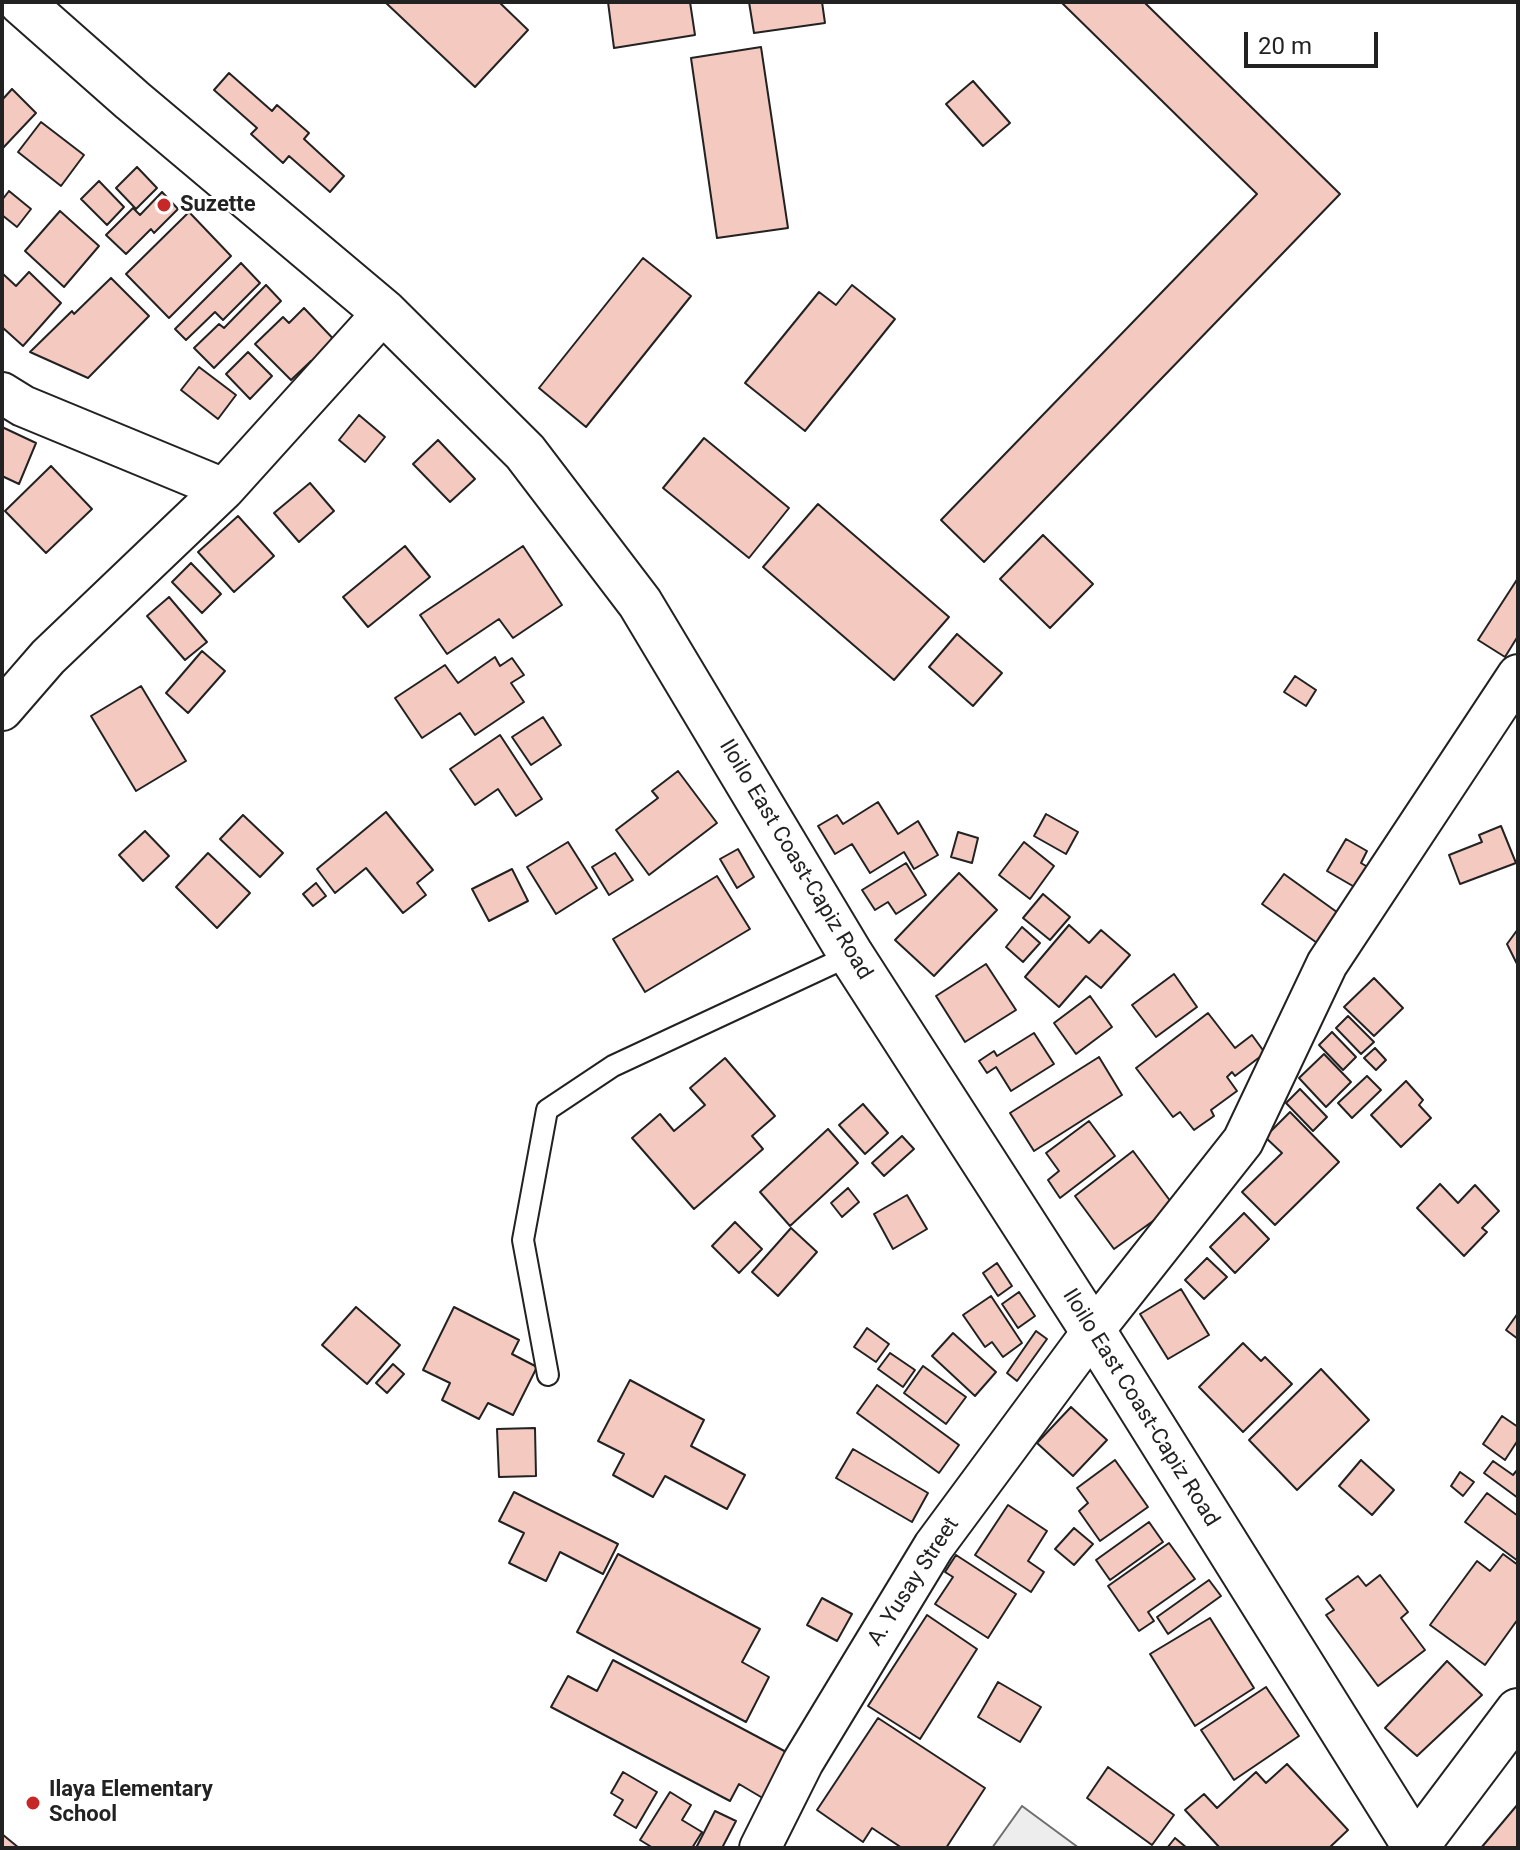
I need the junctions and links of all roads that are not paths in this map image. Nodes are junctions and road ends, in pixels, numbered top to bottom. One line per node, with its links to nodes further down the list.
1 (21, 2): 2 (main road, Iloilo East Coast-Capiz Road)
2 (384, 312): 4 (street); 7 (main road, Iloilo East Coast-Capiz Road)
3 (2, 393): 4 (street)
4 (224, 489): 6 (street)
5 (1518, 675): 8 (street, A. Yusay Street)
6 (2, 710)
7 (851, 955): 8 (main road, Iloilo East Coast-Capiz Road); 9 (lane)
8 (1093, 1331): 11 (street, A. Yusay Street); 12 (main road, Iloilo East Coast-Capiz Road)
9 (548, 1375)
10 (1518, 1711): 12 (main road)
11 (760, 1848)
12 (1415, 1848)

